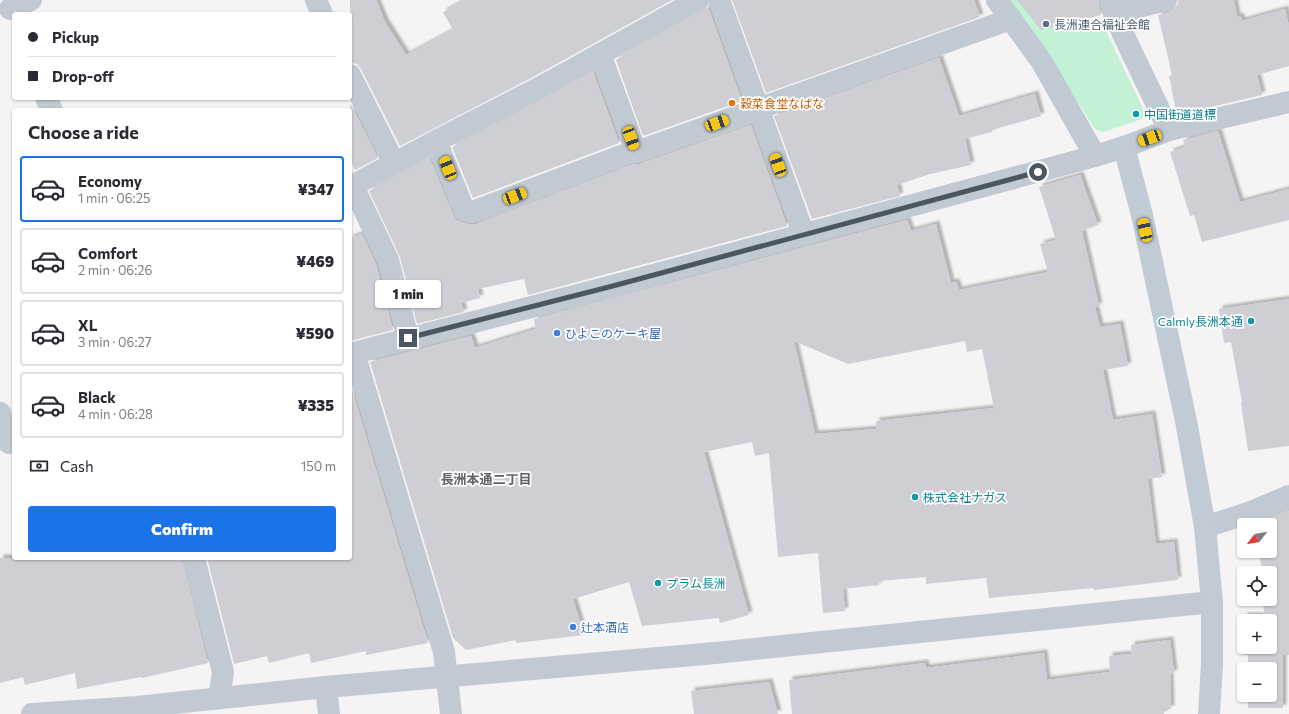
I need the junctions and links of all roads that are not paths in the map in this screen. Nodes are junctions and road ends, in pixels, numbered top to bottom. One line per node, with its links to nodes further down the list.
1 (31, 0): 8 (street)
2 (316, 0): 9 (street)
3 (698, 0): 11 (street)
4 (719, 0): 14 (street)
5 (996, 0): 10 (street)
6 (1166, 0): 7 (street)
7 (1112, 7): 15 (street)
8 (10, 9)
9 (321, 12)
10 (1011, 19): 14 (street); 19 (street)
11 (600, 54): 16 (street); 18 (street)
12 (352, 80): 20 (street)
13 (1289, 102): 15 (street)
14 (757, 108): 18 (street); 22 (street)
15 (1169, 130): 17 (street)
16 (436, 141): 18 (street); 20 (street)
17 (1124, 147): 19 (street); 28 (street)
18 (636, 152)
19 (1095, 156): 22 (street)
20 (394, 163): 21 (street)
21 (352, 186): 23 (street)
22 (804, 235): 23 (street)
23 (408, 338): 24 (street)
24 (352, 353): 31 (street)
25 (0, 413): 26 (street)
26 (8, 443)
27 (1289, 496): 28 (street)
28 (1205, 527): 30 (street)
29 (195, 560): 33 (street)
30 (1212, 602): 31 (street); 37 (street)
31 (448, 676): 32 (street); 36 (street)
32 (326, 687): 33 (street); 35 (street)
33 (219, 698): 34 (street)
34 (32, 714)
35 (329, 714)
36 (451, 714)
37 (1209, 714)

